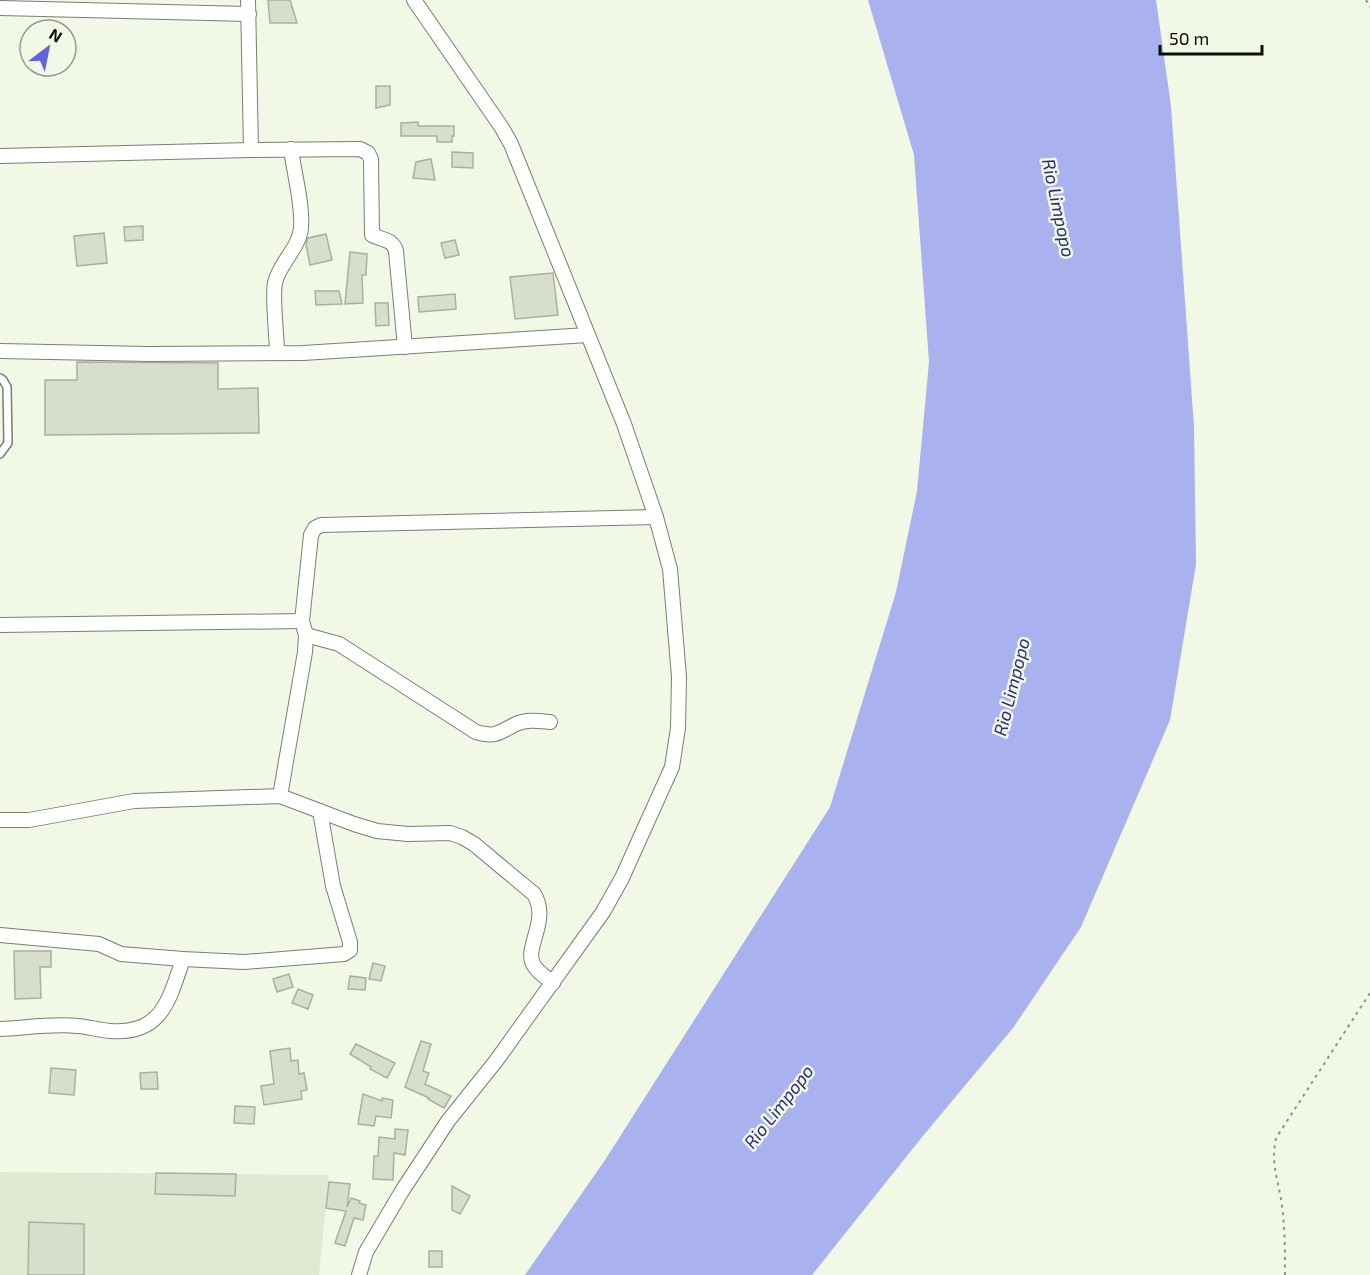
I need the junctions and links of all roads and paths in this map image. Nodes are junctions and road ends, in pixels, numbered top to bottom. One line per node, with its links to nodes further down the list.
1 (414, 0): 9 (street)
2 (1366, 0): 4 (path)
3 (249, 7): 5 (street); 6 (street)
4 (1370, 7)
5 (0, 8)
6 (251, 150): 7 (street); 8 (street)
7 (291, 150): 10 (street); 12 (street)
8 (0, 156)
9 (588, 335): 10 (street); 15 (street)
10 (405, 346): 12 (street)
11 (0, 351): 12 (street)
12 (277, 353)
13 (0, 378): 14 (lane)
14 (0, 454)
15 (656, 517): 17 (street); 24 (street)
16 (0, 625): 17 (street)
17 (304, 628): 18 (street); 19 (street)
18 (550, 722)
19 (280, 796): 20 (street); 21 (street)
20 (320, 811): 23 (street); 24 (street)
21 (0, 820)
22 (0, 935): 23 (street)
23 (183, 959): 26 (street)
24 (553, 983): 27 (street)
25 (1370, 993): 28 (path)
26 (0, 1029)
27 (359, 1275)
28 (1285, 1275)

